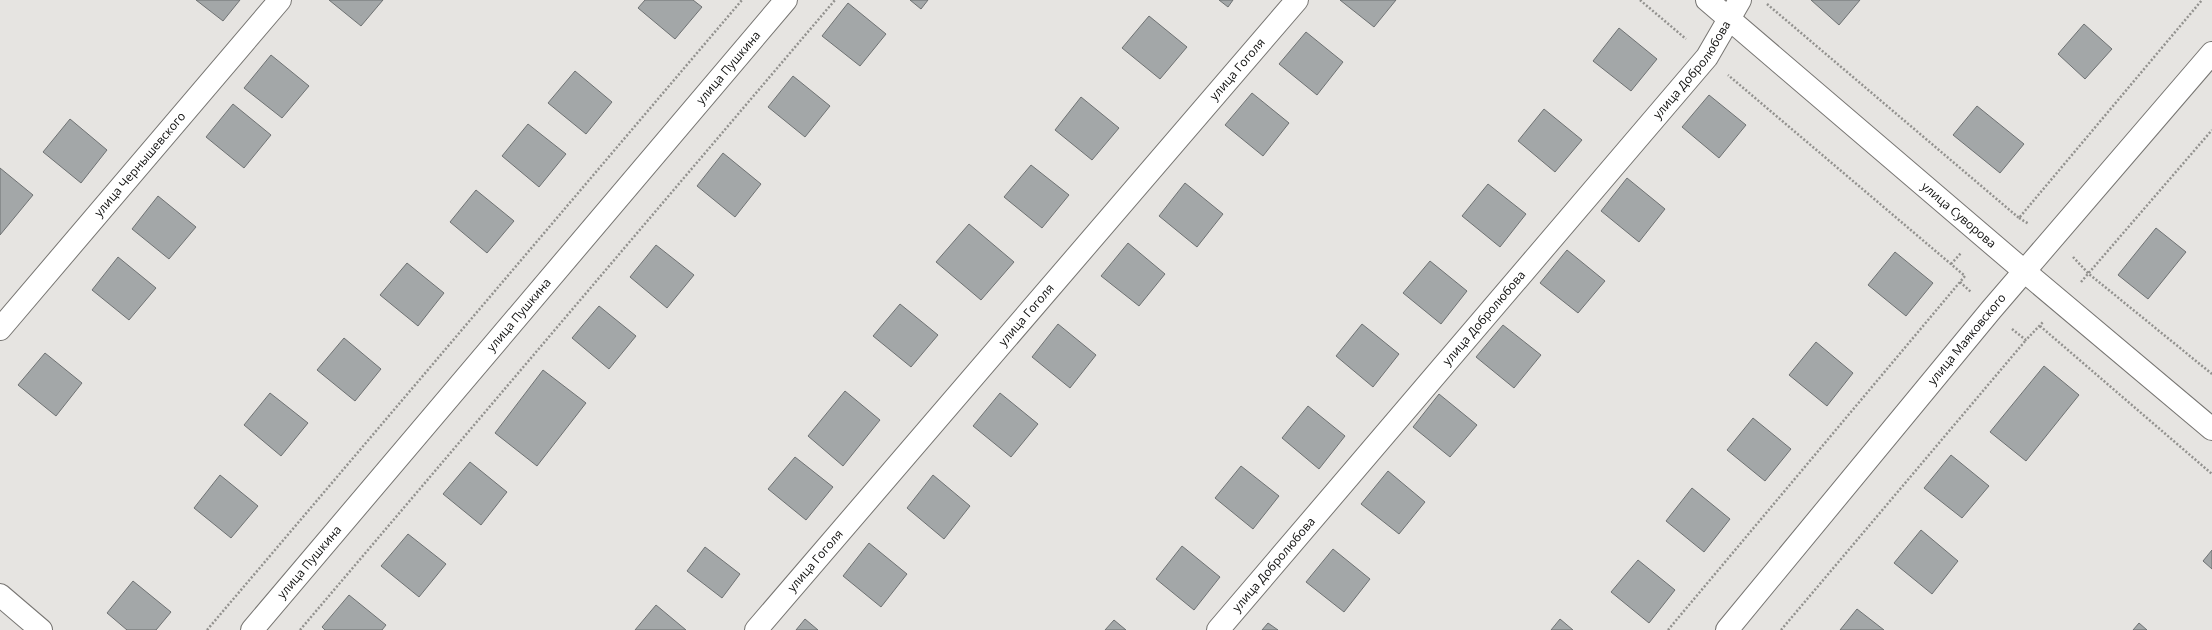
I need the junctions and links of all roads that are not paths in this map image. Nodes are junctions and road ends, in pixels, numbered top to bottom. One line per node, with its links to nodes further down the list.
1 (280, 0): 9 (street, улица Чернышевского)
2 (786, 0): 13 (street, улица Пушкина)
3 (1297, 0): 14 (street, улица Гоголя)
4 (1707, 0): 6 (street, улица Суворова)
5 (1740, 0): 6 (street, улица Добролюбова)
6 (1729, 18): 8 (street, улица Суворова); 15 (street, улица Добролюбова)
7 (2212, 53): 8 (street, улица Маяковского)
8 (2024, 271): 10 (street, улица Суворова); 16 (street, улица Маяковского)
9 (0, 330)
10 (2212, 429)
11 (0, 594): 12 (street)
12 (41, 630)
13 (252, 630)
14 (756, 630)
15 (1218, 630)
16 (1727, 630)

